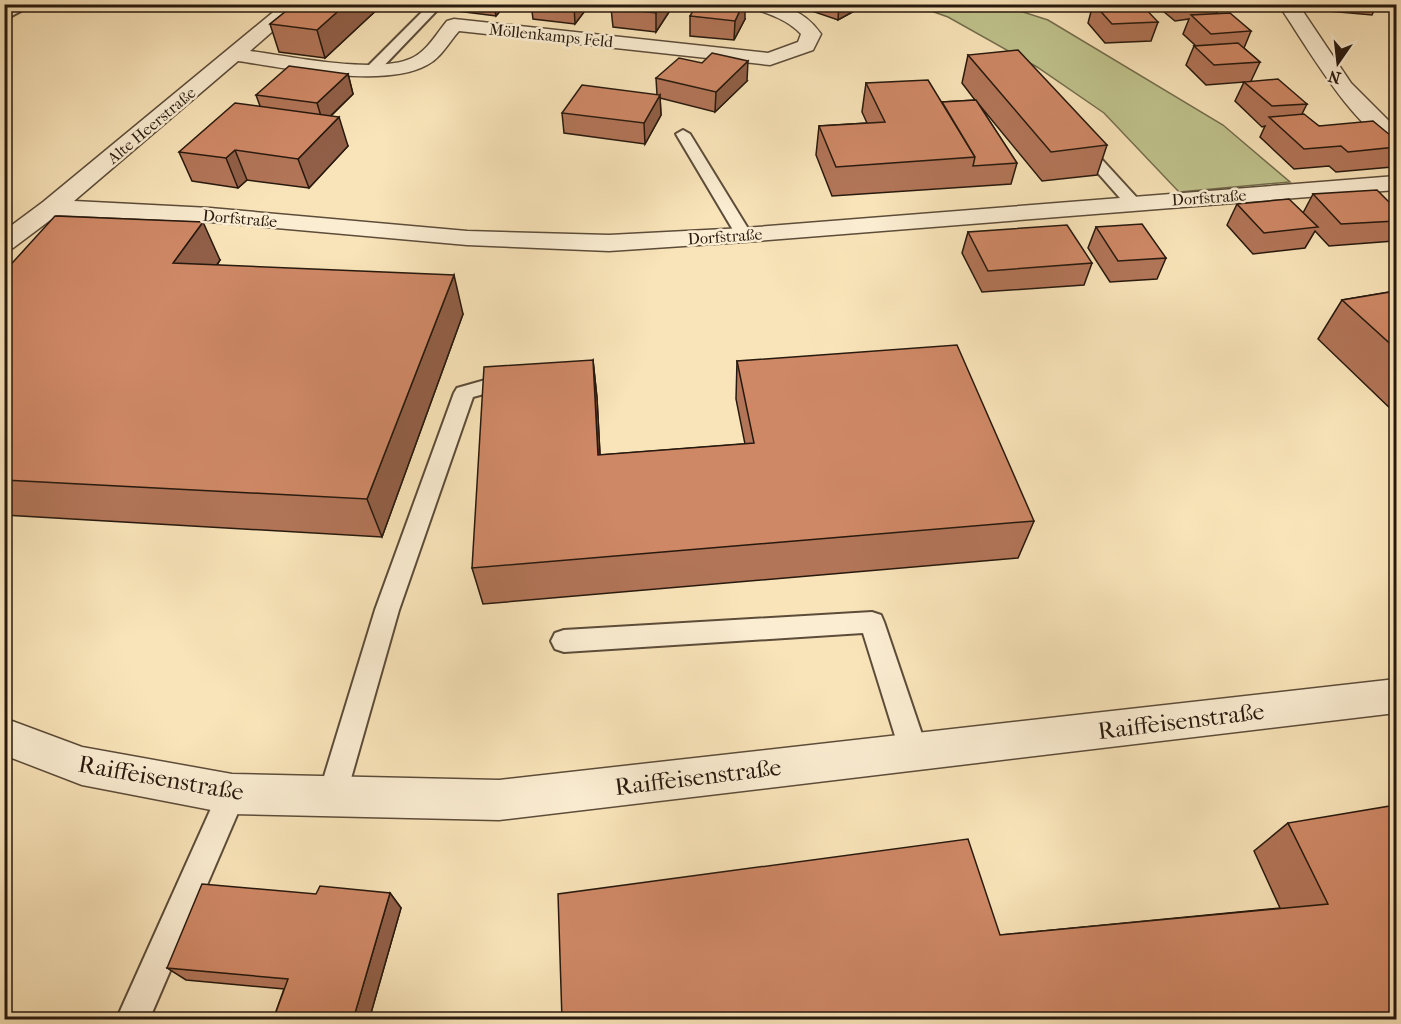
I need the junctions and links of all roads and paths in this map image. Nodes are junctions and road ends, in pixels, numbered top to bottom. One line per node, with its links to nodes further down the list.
1 (18, 4): 6 (lane)
2 (295, 4): 7 (street, Alte Heerstraße)
3 (437, 4): 8 (lane)
4 (758, 4): 8 (street, Möllenkamps Feld)
5 (1287, 4): 11 (street)
6 (4, 16)
7 (235, 55): 8 (street, Möllenkamps Feld); 14 (street, Alte Heerstraße)
8 (372, 71)
9 (1067, 129): 13 (lane)
10 (683, 134): 15 (lane)
11 (1396, 138)
12 (1396, 183): 13 (street, Dorfstraße)
13 (1133, 203): 15 (street, Dorfstraße)
14 (52, 207): 15 (street, Dorfstraße); 16 (street, Alte Heerstraße)
15 (744, 235)
16 (4, 243)
17 (536, 372): 23 (lane)
18 (564, 641): 21 (lane)
19 (1396, 696): 21 (street, Raiffeisenstraße)
20 (4, 736): 22 (street, Raiffeisenstraße)
21 (914, 752): 23 (street, Raiffeisenstraße)
22 (232, 794): 23 (street, Raiffeisenstraße); 24 (lane)
23 (332, 796)
24 (132, 1020)

